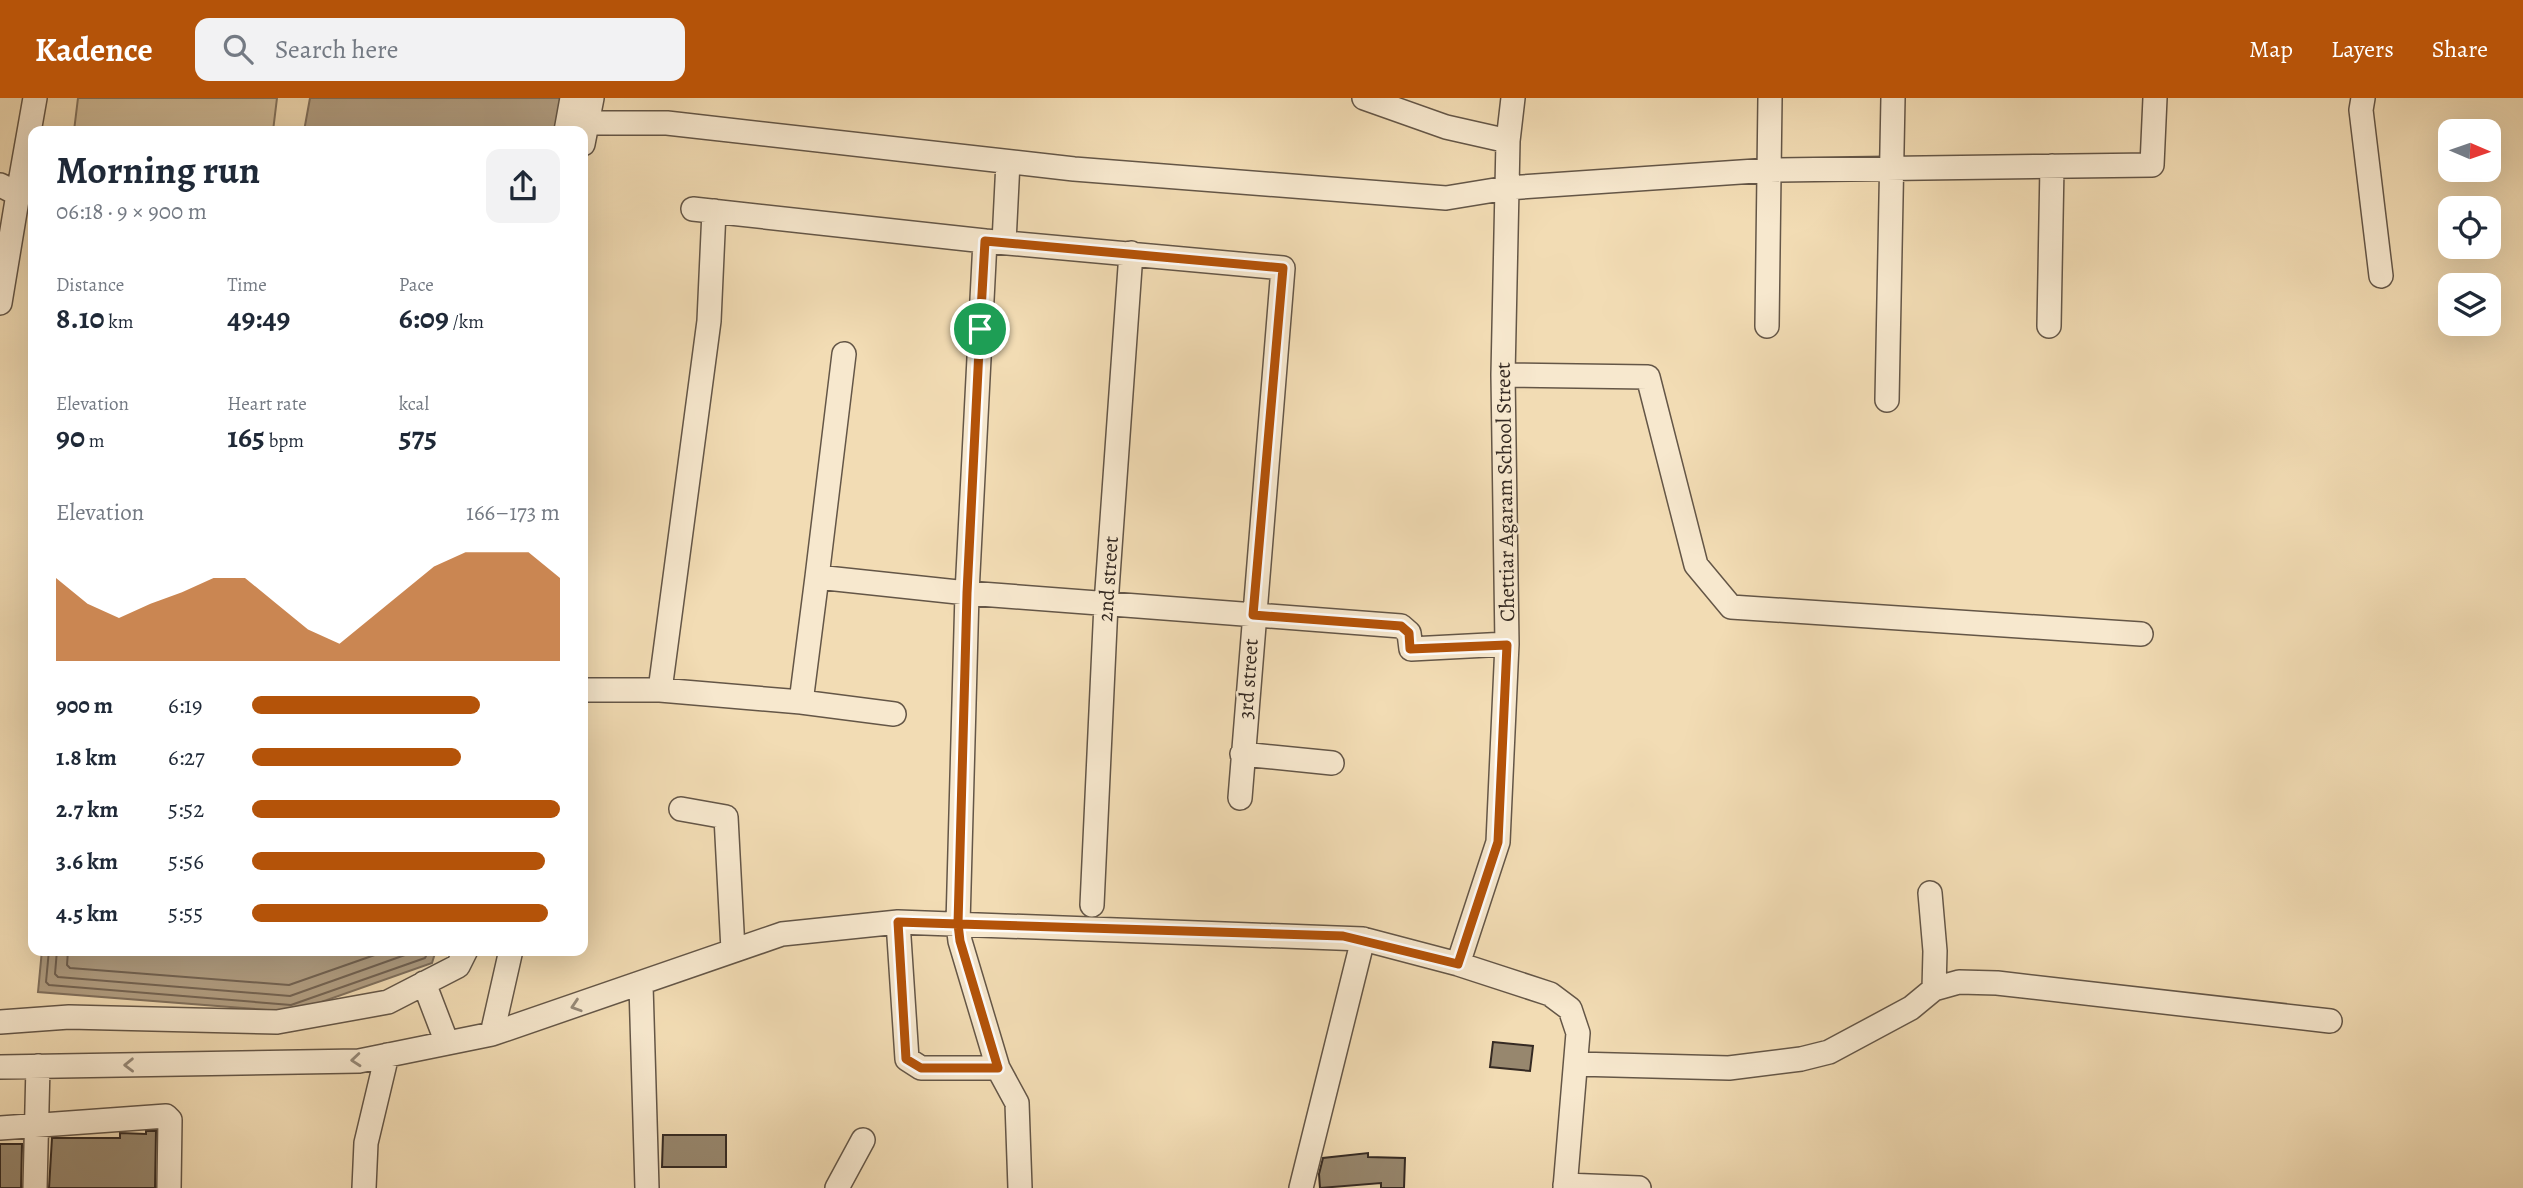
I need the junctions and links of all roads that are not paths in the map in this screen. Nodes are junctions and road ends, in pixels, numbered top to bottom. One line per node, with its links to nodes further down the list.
1 (35, 98): 19 (street)
2 (572, 98): 10 (street)
3 (592, 98): 11 (street)
4 (1364, 98): 13 (street)
5 (1513, 98): 13 (street, Chettiar Agaram School Street)
6 (1770, 98): 17 (street)
7 (1893, 98): 16 (street)
8 (2155, 98): 15 (street)
9 (2363, 98): 22 (street)
10 (577, 126)
11 (581, 126)
12 (588, 132): 14 (street)
13 (1508, 141): 18 (street, Chettiar Agaram School Street)
14 (1008, 162): 18 (street); 20 (street)
15 (2052, 166): 16 (street); 25 (street)
16 (1892, 168): 17 (street); 28 (street)
17 (1770, 170): 18 (street); 24 (street)
18 (1507, 188): 27 (street, Chettiar Agaram School Street)
19 (9, 190): 23 (street)
20 (995, 242): 21 (street); 30 (street); 36 (street)
21 (1131, 253): 31 (street, 2nd street); 32 (street, 3rd street)
22 (2381, 276)
23 (0, 303)
24 (1767, 326)
25 (2049, 326)
26 (844, 354): 29 (street)
27 (1503, 375): 33 (street); 34 (street, Chettiar Agaram School Street)
28 (1887, 400)
29 (817, 577): 30 (street); 37 (street)
30 (967, 593): 31 (street); 46 (street)
31 (1106, 604): 32 (street); 44 (street, 2nd street)
32 (1253, 615): 34 (street); 39 (street, 3rd street)
33 (2141, 634)
34 (1507, 645): 51 (street, Chettiar Agaram School Street)
35 (588, 690): 36 (street)
36 (660, 690): 37 (street)
37 (801, 702): 38 (street)
38 (894, 714)
39 (1242, 754): 40 (street); 41 (street, 3rd street)
40 (1332, 763)
41 (1240, 798)
42 (681, 809): 48 (street)
43 (1930, 893): 54 (street)
44 (1091, 905)
45 (898, 922): 46 (street); 48 (street); 63 (street)
46 (958, 924): 47 (street); 63 (street)
47 (1363, 939): 51 (street); 74 (street)
48 (733, 950): 53 (street)
49 (463, 956): 52 (street)
50 (510, 956): 57 (street)
51 (1458, 964): 60 (street)
52 (424, 983): 56 (street); 58 (street)
53 (641, 985): 57 (street, one-way to 57); 71 (street)
54 (1934, 989): 55 (street); 60 (street)
55 (2330, 1021)
56 (0, 1022)
57 (492, 1034): 58 (street)
58 (447, 1043): 59 (street)
59 (387, 1055): 61 (street, one-way to 61); 70 (street)
60 (1576, 1064): 67 (street)
61 (38, 1066): 62 (street); 64 (street)
62 (0, 1067)
63 (998, 1068): 73 (street)
64 (37, 1124): 65 (street); 68 (street); 69 (street)
65 (0, 1128)
66 (863, 1140): 72 (street)
67 (1565, 1186): 75 (street)
68 (35, 1188)
69 (169, 1188)
70 (364, 1188)
71 (647, 1188)
72 (837, 1188)
73 (1020, 1188)
74 (1301, 1188)
75 (1639, 1188)

